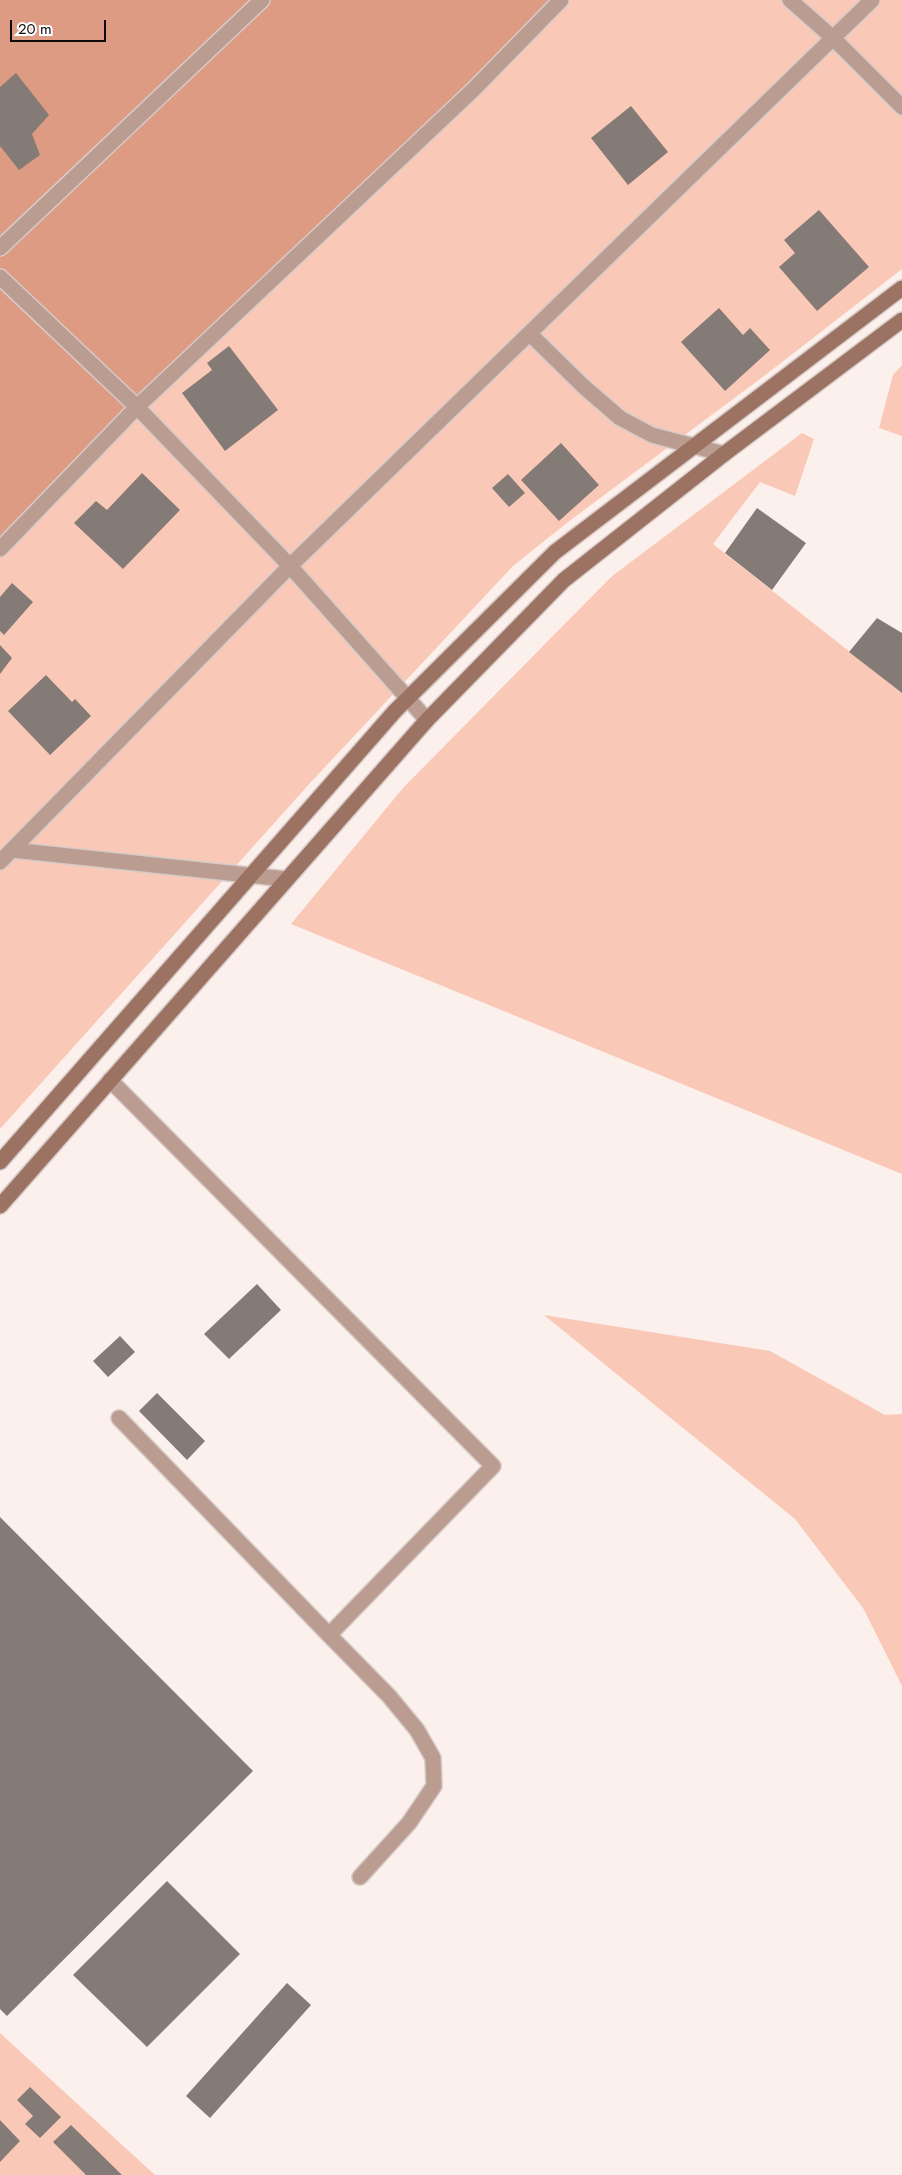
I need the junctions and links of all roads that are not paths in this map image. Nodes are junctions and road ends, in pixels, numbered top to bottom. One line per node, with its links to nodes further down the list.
1 (262, 0): 7 (street)
2 (561, 0): 12 (street)
3 (790, 0): 5 (street)
4 (872, 0): 5 (street)
5 (833, 38): 6 (street); 11 (street)
6 (902, 107)
7 (0, 248)
8 (0, 277): 12 (street)
9 (902, 288): 13 (main road)
10 (902, 320): 14 (main road)
11 (530, 334): 13 (street); 16 (street)
12 (137, 407): 15 (street); 16 (street)
13 (693, 446): 14 (street); 17 (main road)
14 (724, 454): 18 (main road)
15 (0, 548)
16 (290, 566): 17 (street); 19 (street)
17 (408, 698): 18 (street); 21 (main road)
18 (427, 720): 22 (main road)
19 (12, 850): 20 (street); 21 (street)
20 (0, 862)
21 (251, 876): 22 (street); 24 (main road)
22 (286, 880): 23 (main road)
23 (110, 1080): 25 (main road); 27 (street)
24 (0, 1162)
25 (0, 1206)
26 (119, 1418): 27 (street)
27 (329, 1635): 28 (street)
28 (360, 1877)

